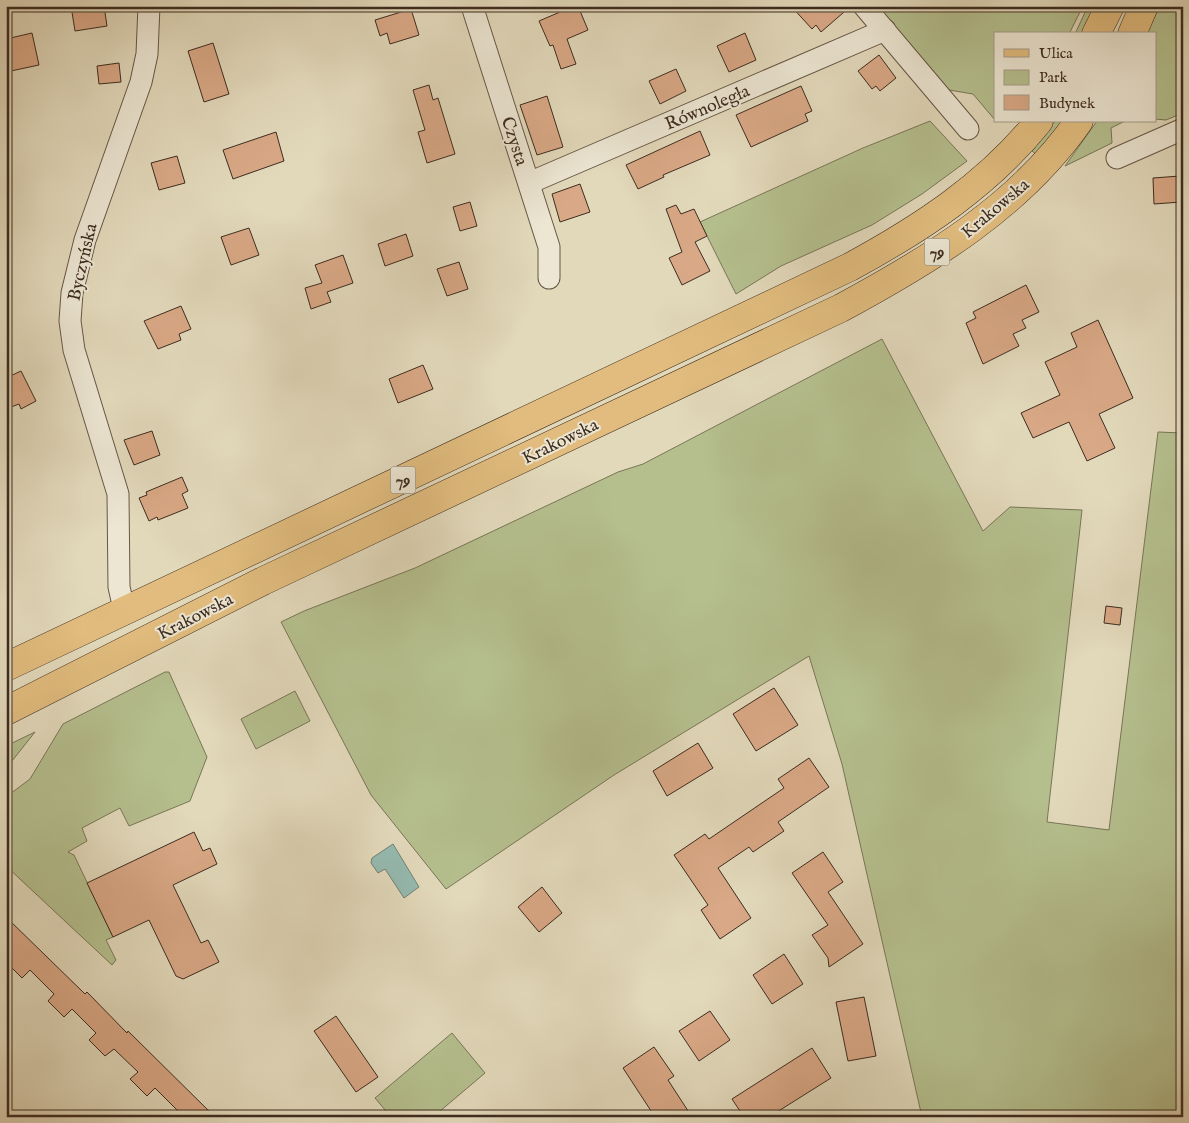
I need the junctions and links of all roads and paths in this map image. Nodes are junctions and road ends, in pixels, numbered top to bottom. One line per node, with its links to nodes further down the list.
1 (149, 6): 16 (street, Byczyńska)
2 (472, 6): 14 (street, Czysta)
3 (864, 6): 6 (street)
4 (1110, 6): 7 (main road)
5 (1144, 6): 8 (main road)
6 (885, 30): 11 (street); 14 (street, Równoległa)
7 (1097, 32)
8 (1133, 32)
9 (1038, 122): 16 (main road, Krakowska / 79)
10 (1078, 122): 18 (main road, Krakowska / 79)
11 (968, 129)
12 (1183, 129): 13 (street)
13 (1117, 158)
14 (528, 183): 15 (street, Czysta)
15 (549, 278)
16 (124, 609): 17 (main road, Krakowska / 79)
17 (6, 667)
18 (6, 711)

